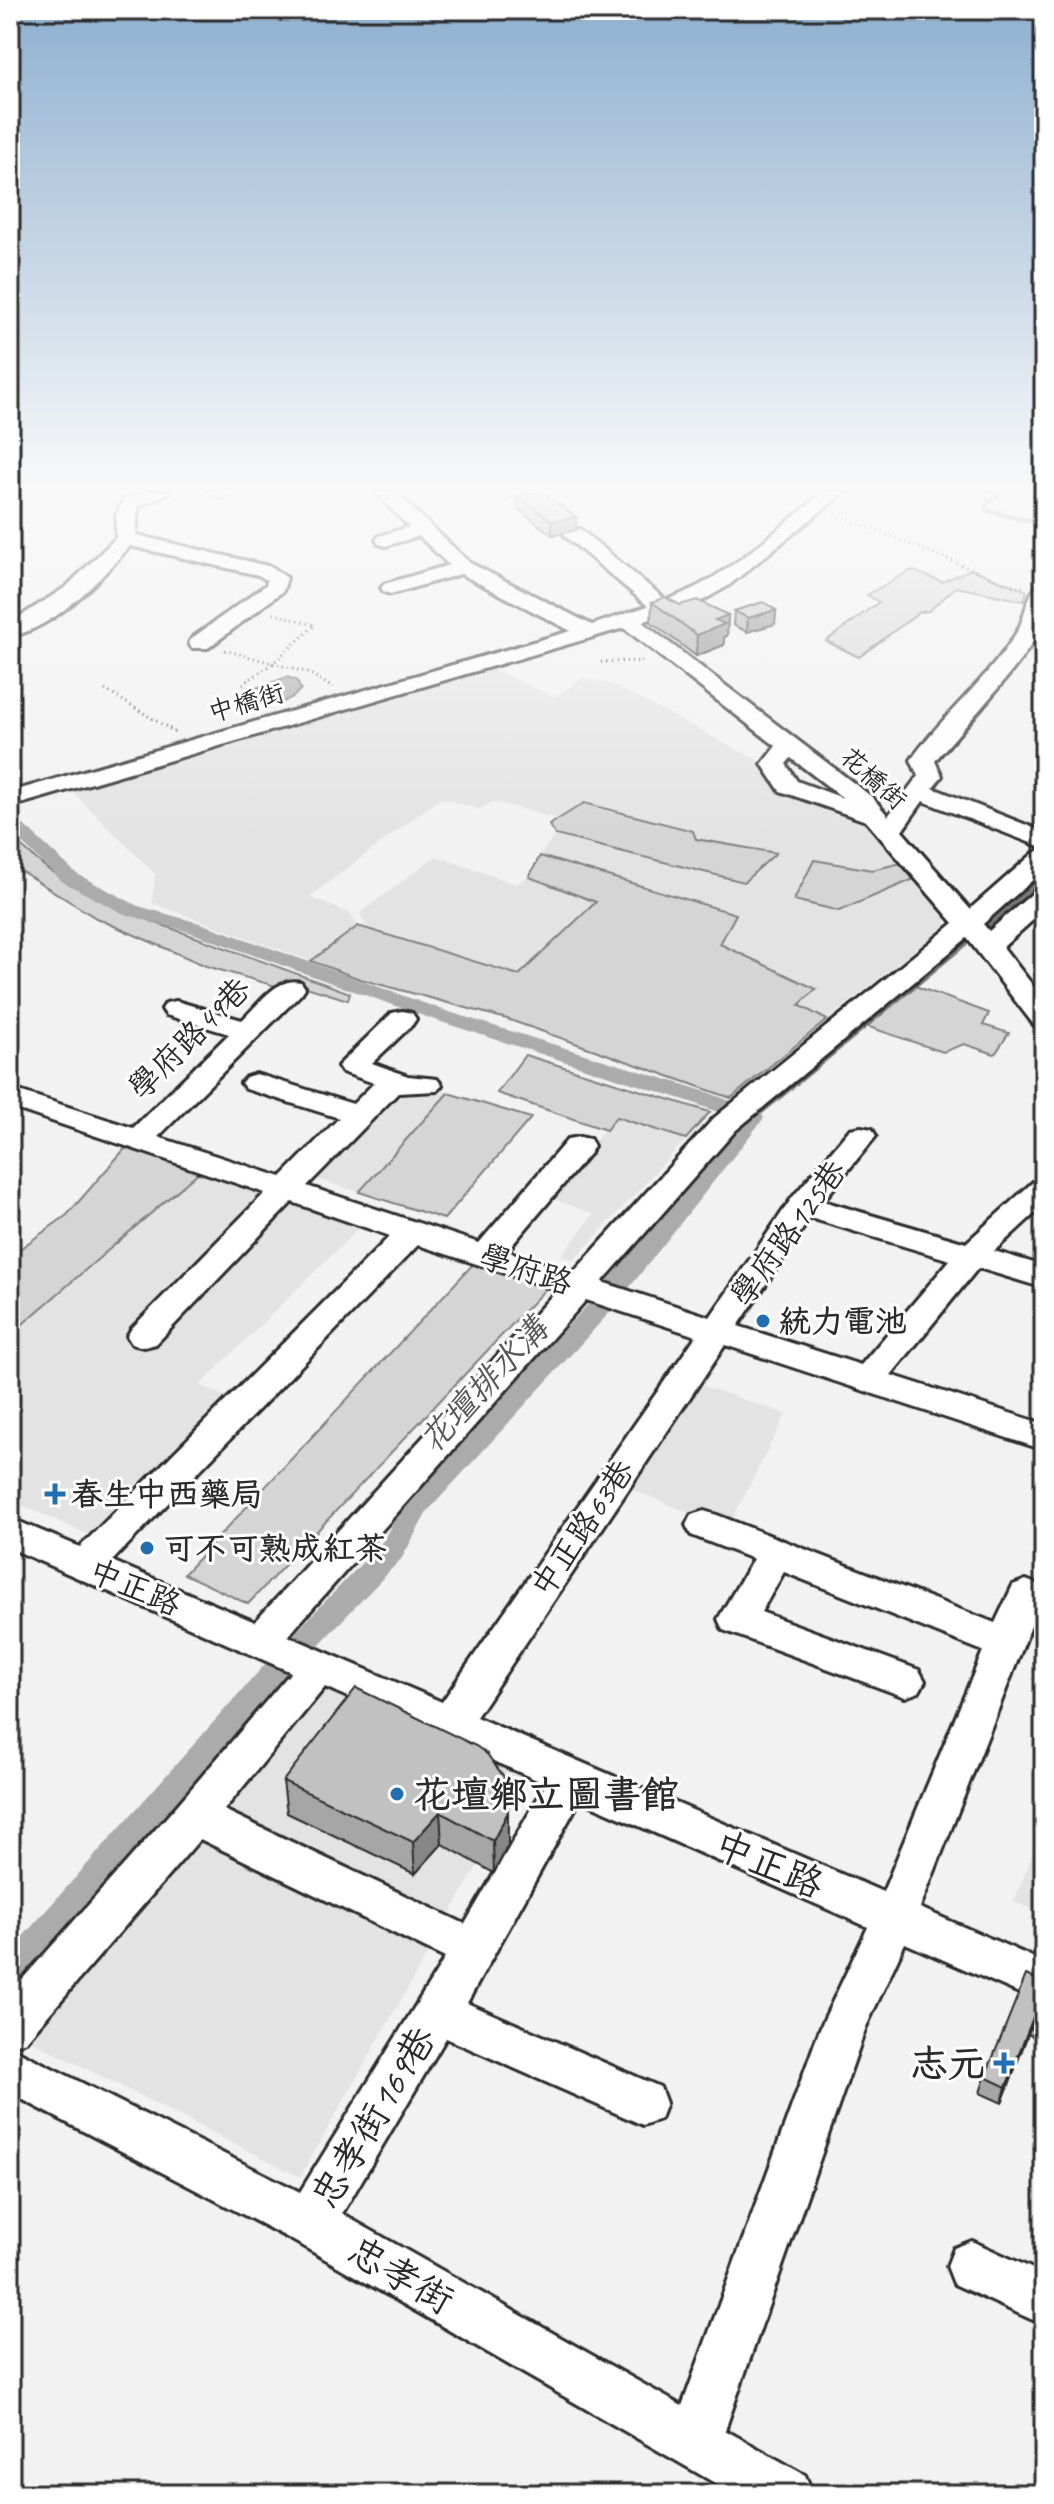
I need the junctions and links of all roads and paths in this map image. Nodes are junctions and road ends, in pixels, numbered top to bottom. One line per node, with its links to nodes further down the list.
1 (55, 608): 9 (street)
2 (248, 608): 11 (street)
3 (252, 608): 14 (path)
4 (543, 608): 10 (street)
5 (670, 608): 7 (street, 中橋街)
6 (1037, 608): 21 (street)
7 (664, 609): 8 (street, 中橋街)
8 (627, 620): 10 (street, 中橋街); 12 (street, 花橋街)
9 (10, 631)
10 (590, 632): 17 (street, 中橋街)
11 (200, 643): 14 (path)
12 (677, 659): 13 (path); 19 (street, 花橋街)
13 (601, 662)
14 (272, 664): 15 (path); 17 (path)
15 (243, 684)
16 (105, 690): 18 (path)
17 (353, 700): 18 (street, 中橋街)
18 (198, 745): 23 (street, 中橋街)
19 (789, 746): 20 (street); 24 (street, 花橋街)
20 (788, 786): 22 (street); 24 (street)
21 (921, 792): 24 (street); 25 (street)
22 (762, 794)
23 (10, 800)
24 (883, 823): 28 (street, 花橋街)
25 (1044, 841)
26 (1044, 857): 28 (street)
27 (1044, 896): 29 (street)
28 (967, 925): 29 (street, 花橋街); 48 (street)
29 (988, 946): 33 (street, 花橋街)
30 (291, 988): 34 (street, 學府路49巷)
31 (176, 1009): 34 (street)
32 (402, 1019): 37 (street)
33 (1044, 1019)
34 (248, 1031): 39 (street, 學府路49巷)
35 (256, 1083): 37 (street)
36 (10, 1097): 39 (street, 學府路)
37 (359, 1115): 42 (street)
38 (861, 1136): 43 (street, 學府路125巷)
39 (138, 1140): 42 (street, 學府路)
40 (579, 1146): 45 (street)
41 (1044, 1189): 46 (street)
42 (285, 1190): 44 (street, 學府路); 50 (street)
43 (803, 1205): 46 (street); 49 (street, 學府路125巷)
44 (412, 1232): 45 (street, 學府路); 56 (street)
45 (486, 1255): 48 (street, 學府路)
46 (973, 1256): 47 (street); 51 (street)
47 (1044, 1277)
48 (598, 1293): 49 (street, 學府路); 58 (street)
49 (716, 1332): 51 (street, 學府路); 62 (street, 中正路63巷)
50 (144, 1336)
51 (868, 1381): 52 (street, 學府路)
52 (1044, 1437)
53 (704, 1525): 55 (street)
54 (10, 1532): 56 (street, 中正路)
55 (775, 1554): 59 (street); 61 (street)
56 (85, 1565): 58 (street, 中正路)
57 (1026, 1595): 59 (street)
58 (262, 1640): 60 (street, 中正路)
59 (1006, 1644): 65 (street)
60 (319, 1666): 62 (street, 中正路); 64 (street)
61 (905, 1681)
62 (449, 1724): 63 (street, 中正路)
63 (571, 1778): 65 (street, 中正路); 66 (street, 忠孝街169巷)
64 (194, 1816): 66 (street); 69 (street)
65 (894, 1918): 67 (street, 中正路); 75 (street)
66 (474, 1950): 68 (street, 忠孝街169巷)
67 (1044, 1983)
68 (437, 2012): 71 (street); 72 (street, 忠孝街169巷)
69 (10, 2026)
70 (10, 2069): 72 (street, 忠孝街)
71 (643, 2103)
72 (309, 2223): 75 (street, 忠孝街)
73 (972, 2266): 74 (street)
74 (1044, 2300)
75 (695, 2442): 76 (street, 忠孝街)
76 (786, 2494)

